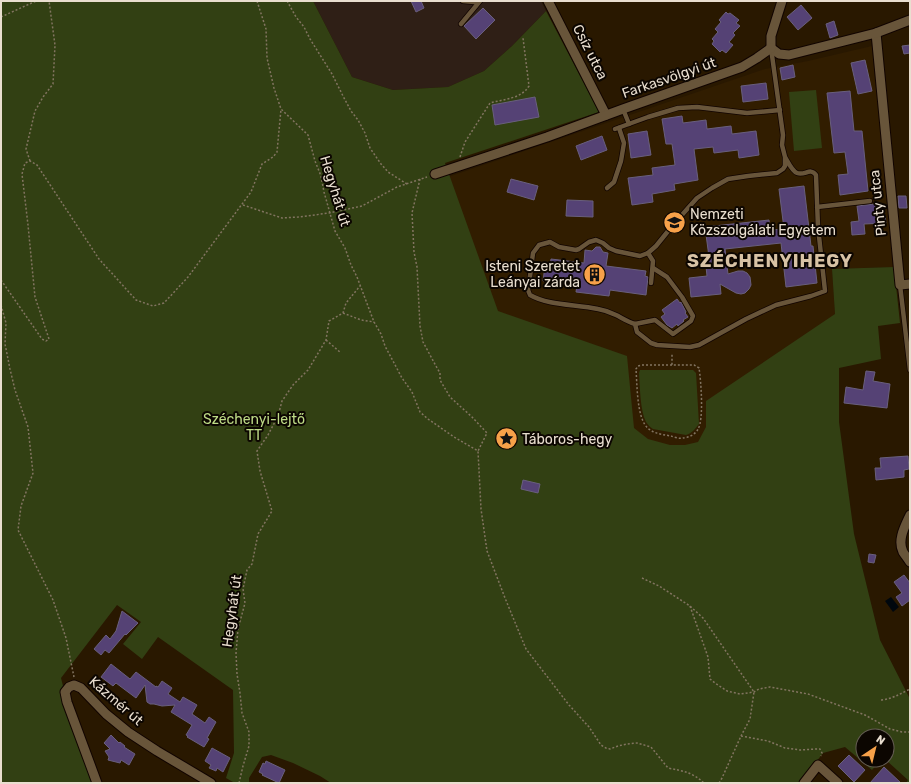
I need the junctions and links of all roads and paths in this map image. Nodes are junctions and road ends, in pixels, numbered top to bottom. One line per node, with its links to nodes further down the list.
1 (36, 1): 9 (path)
2 (49, 1): 21 (path)
3 (256, 1): 15 (path, Hegyhát út)
4 (287, 1): 25 (path)
5 (464, 1): 6 (lane)
6 (479, 1): 11 (lane)
7 (548, 1): 18 (street, Csíz utca)
8 (782, 1): 14 (street)
9 (1, 16)
10 (910, 20): 12 (street)
11 (461, 24)
12 (876, 33): 14 (street); 36 (street, Pinty utca)
13 (523, 38): 22 (path)
14 (771, 48): 16 (street, Farkasvölgyi út); 17 (lane)
15 (281, 109): 28 (path); 30 (path, Hegyhát út)
16 (623, 109): 18 (street, Farkasvölgyi út); 19 (lane)
17 (780, 110): 19 (lane); 20 (lane)
18 (606, 115): 22 (street, Farkasvölgyi út)
19 (628, 124): 26 (lane)
20 (785, 157): 29 (lane); 31 (lane)
21 (30, 161): 28 (path); 33 (path)
22 (457, 166): 23 (street, Farkasvölgyi út)
23 (435, 174): 24 (path)
24 (420, 179): 25 (path); 47 (path)
25 (407, 184): 30 (path)
26 (608, 188)
27 (870, 201): 29 (lane)
28 (242, 205): 30 (path)
29 (817, 207): 43 (lane)
30 (329, 213): 37 (path, Hegyhát út)
31 (648, 253): 32 (lane); 41 (lane)
32 (653, 268): 34 (lane); 41 (lane)
33 (1, 280)
34 (650, 283)
35 (910, 284): 36 (street)
36 (900, 285): 46 (lane, Pinty utca)
37 (360, 286): 39 (path, Hegyhát út); 40 (path)
38 (1, 305): 52 (path)
39 (343, 313): 40 (path); 42 (path, Hegyhát út)
40 (374, 322): 47 (path)
41 (635, 324): 43 (lane)
42 (326, 340): 44 (path); 61 (path, Hegyhát út)
43 (672, 347): 45 (path)
44 (341, 353)
45 (672, 365): 45 (path)
46 (910, 370)
47 (478, 452): 62 (path)
48 (910, 515): 49 (street)
49 (910, 562)
50 (642, 578): 51 (path)
51 (690, 606): 54 (path); 54 (path)
52 (69, 687): 59 (street, Kázmér út); 60 (street, Kázmér út)
53 (910, 689): 55 (path)
54 (754, 692): 56 (path); 57 (path)
55 (881, 700)
56 (910, 732)
57 (741, 736): 58 (path); 63 (path)
58 (818, 765): 64 (street); 65 (street)
59 (97, 783)
60 (211, 783)
61 (239, 783)
62 (704, 783)
63 (718, 783)
64 (804, 783)
65 (838, 783)

